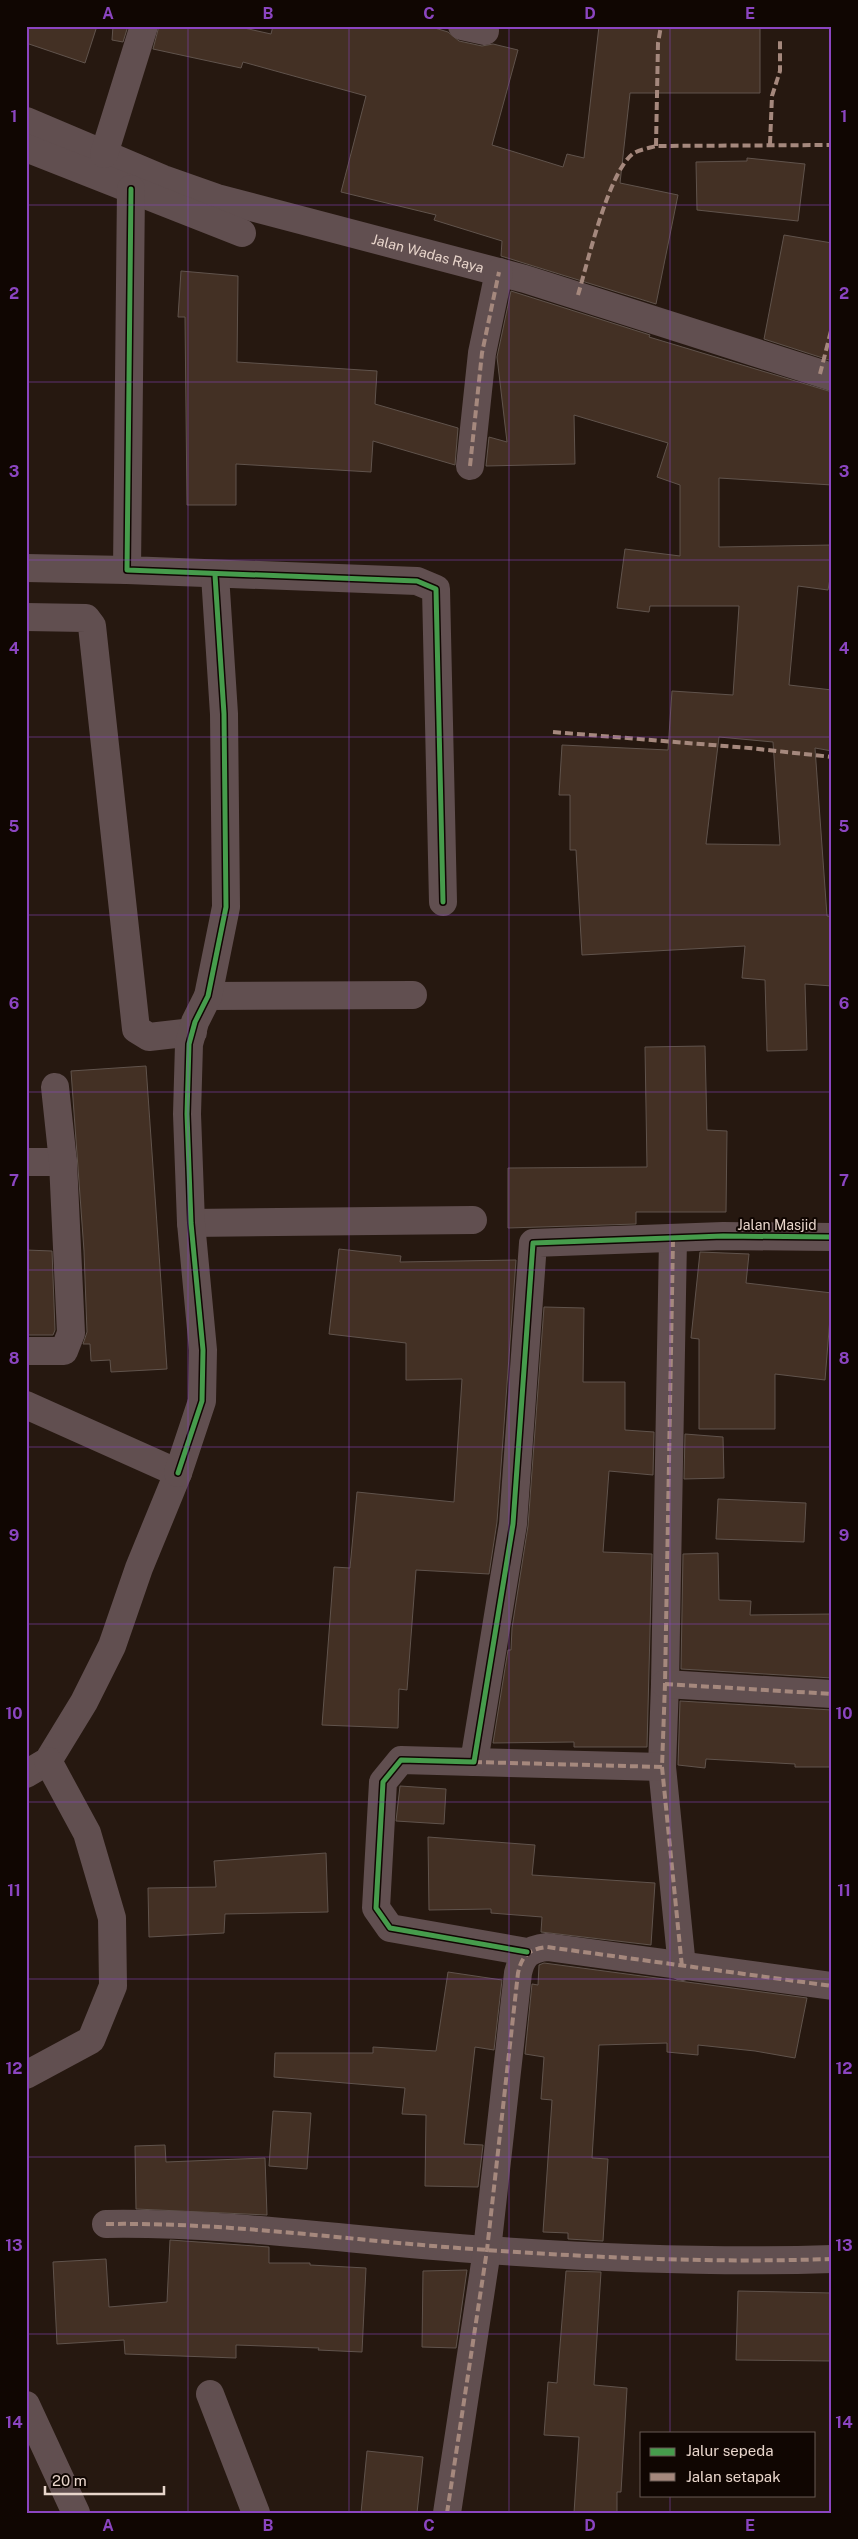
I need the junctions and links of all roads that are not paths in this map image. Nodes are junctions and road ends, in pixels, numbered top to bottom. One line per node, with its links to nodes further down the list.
1 (144, 26): 4 (street)
2 (26, 121): 4 (street, Jalan Wadas Raya)
3 (26, 148): 5 (street)
4 (104, 154): 7 (street, Jalan Wadas Raya)
5 (131, 189): 6 (street); 11 (street)
6 (242, 233)
7 (498, 272): 8 (street, Jalan Wadas Raya); 9 (street)
8 (832, 377)
9 (470, 466)
10 (26, 568): 11 (street)
11 (128, 570): 12 (street)
12 (215, 575): 14 (street); 16 (street)
13 (26, 617): 17 (street)
14 (443, 902)
15 (414, 995): 16 (street)
16 (208, 996): 17 (street)
17 (192, 1032): 22 (street)
18 (55, 1088): 20 (street)
19 (26, 1162): 20 (street)
20 (63, 1162): 25 (street)
21 (473, 1220): 22 (street)
22 (191, 1223): 27 (street)
23 (832, 1237): 24 (street, Jalan Masjid)
24 (673, 1238): 28 (street); 30 (street, Jalan Masjid)
25 (26, 1350)
26 (26, 1405): 27 (street)
27 (178, 1473): 32 (street)
28 (666, 1684): 29 (street); 31 (street)
29 (832, 1694)
30 (474, 1762): 31 (street); 33 (street)
31 (662, 1767): 34 (street)
32 (37, 1768): 36 (street)
33 (527, 1952): 34 (street); 38 (street)
34 (682, 1966): 35 (street)
35 (832, 1986)
36 (26, 2075)
37 (106, 2224): 38 (street)
38 (487, 2250): 39 (street); 44 (street)
39 (832, 2259)
40 (210, 2394): 43 (street)
41 (26, 2405): 42 (street)
42 (76, 2513)
43 (256, 2513)
44 (447, 2513)

